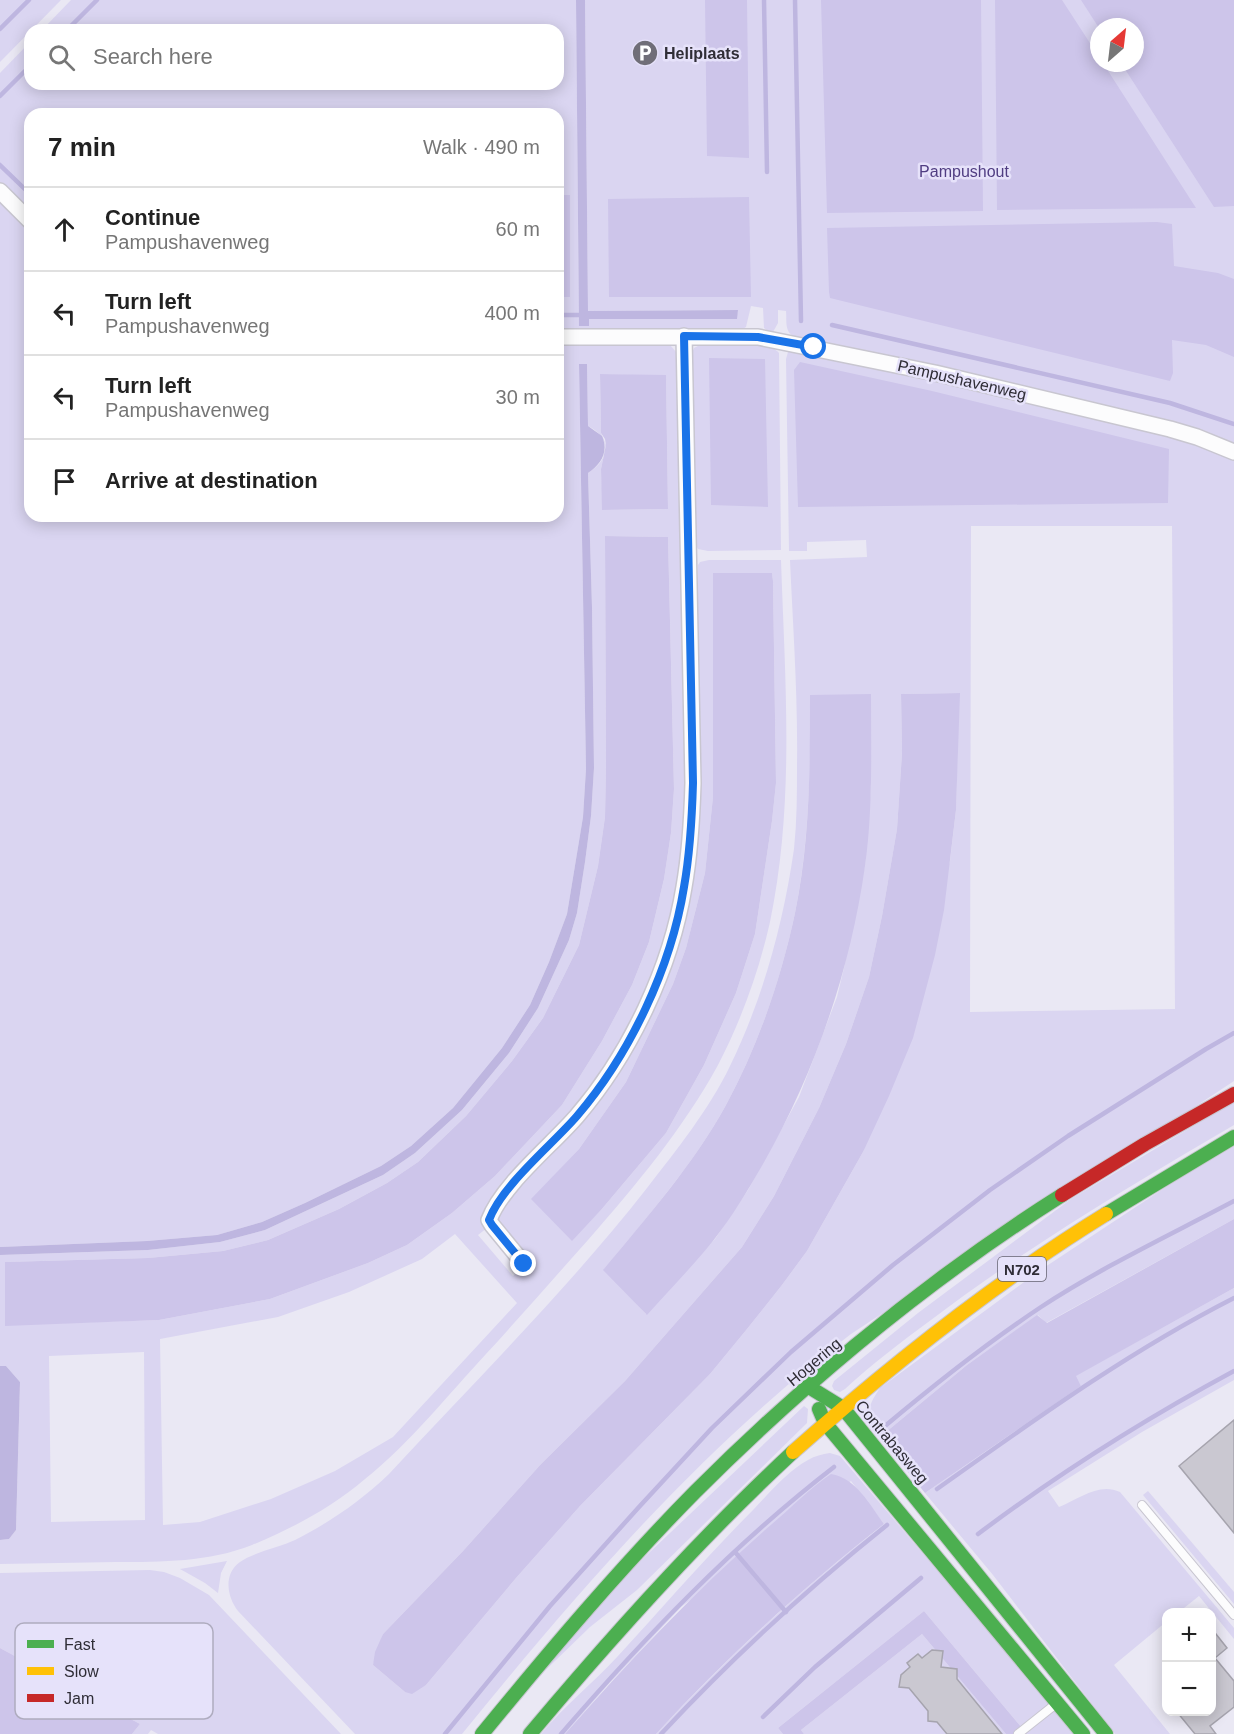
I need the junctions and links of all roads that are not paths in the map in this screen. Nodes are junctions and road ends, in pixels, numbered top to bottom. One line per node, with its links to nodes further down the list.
1 (0, 191): 2 (street)
2 (24, 215)
3 (684, 336): 4 (street, Pampushavenweg); 5 (street, Pampushavenweg); 8 (street)
4 (564, 337)
5 (1234, 452)
6 (1234, 1094): 9 (main road, Hogering / N702)
7 (1234, 1137): 10 (main road, N702)
8 (524, 1264)
9 (809, 1387): 10 (main road, Contrabasweg); 11 (main road); 16 (main road, Hogering / N702)
10 (843, 1408): 11 (main road, N702); 14 (main road, Contrabasweg)
11 (825, 1423): 15 (main road); 17 (main road, N702)
12 (1142, 1505): 13 (lane)
13 (1234, 1615)
14 (1072, 1691): 15 (lane); 20 (main road, Contrabasweg)
15 (1057, 1703): 18 (lane); 19 (main road)
16 (482, 1734)
17 (530, 1734)
18 (1018, 1734)
19 (1083, 1734)
20 (1106, 1734)

